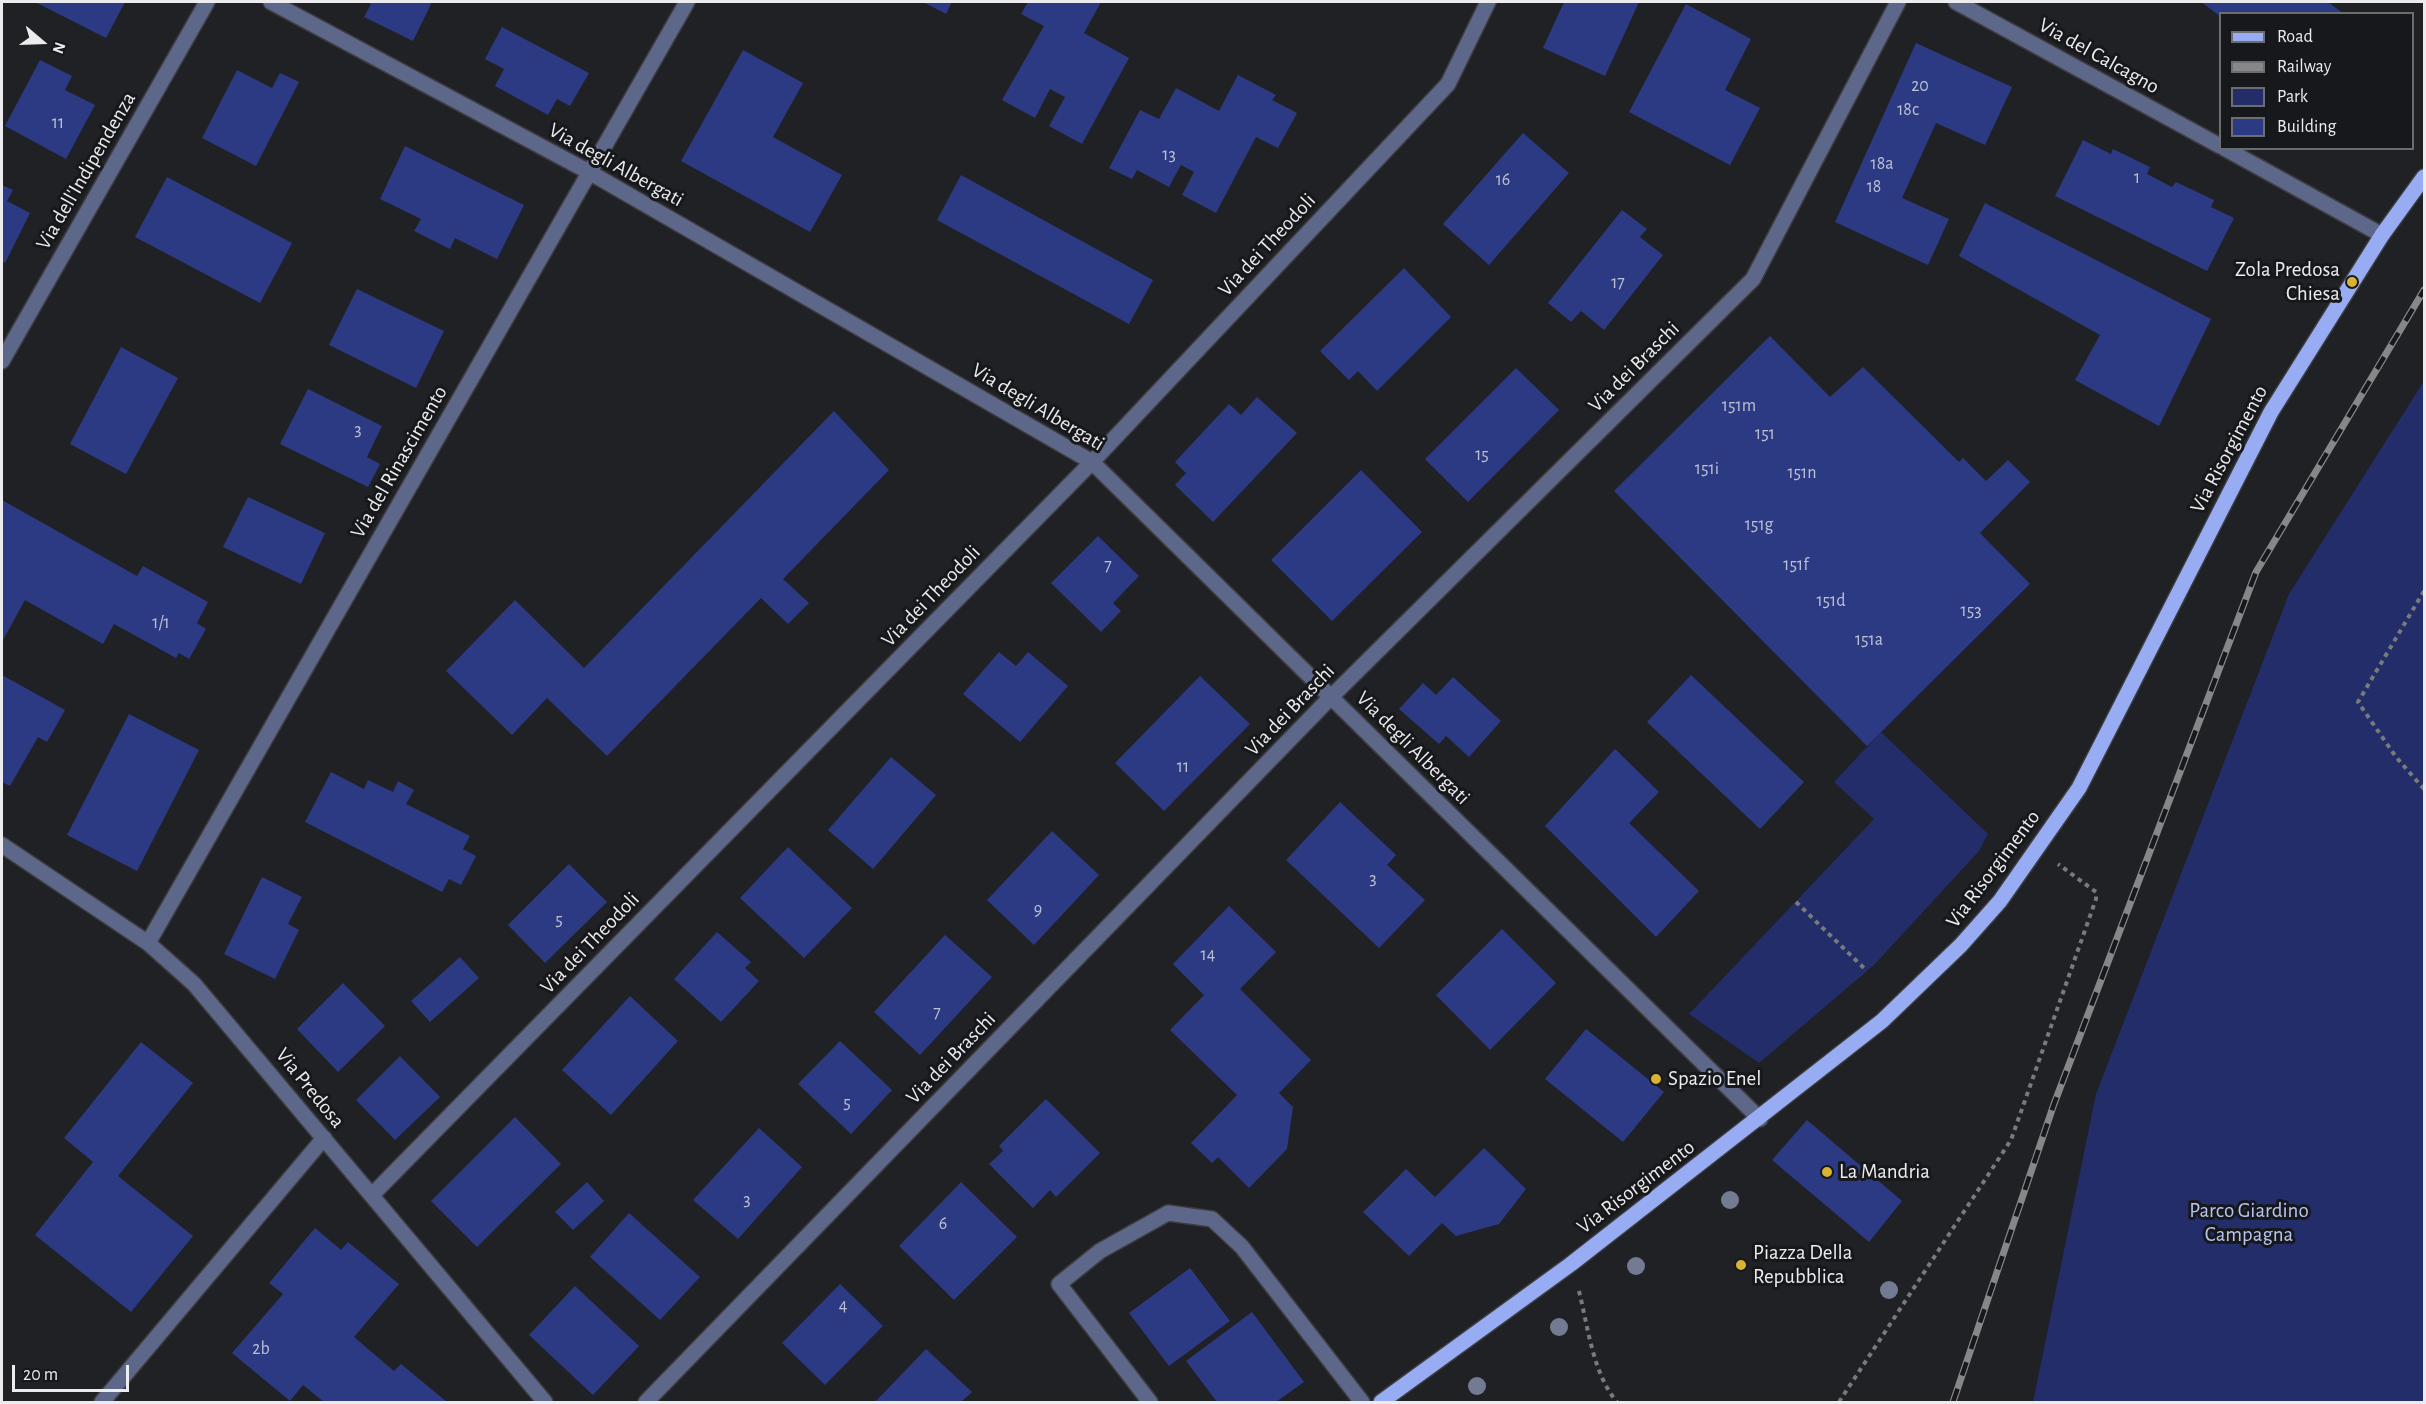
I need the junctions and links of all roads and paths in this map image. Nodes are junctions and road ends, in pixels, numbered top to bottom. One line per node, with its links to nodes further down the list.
1 (207, 2): 12 (street, Via dell'Indipendenza)
2 (271, 2): 9 (street, Via degli Albergati)
3 (687, 2): 9 (street, Via del Rinascimento)
4 (1488, 2): 13 (street, Via dei Theodoli)
5 (1898, 2): 15 (street, Via dei Braschi)
6 (1956, 2): 7 (street, Via del Calcagno)
7 (2219, 145)
8 (2227, 150): 11 (street, Via del Calcagno)
9 (589, 172): 13 (street, Via degli Albergati); 20 (street, Via del Rinascimento)
10 (2424, 177): 11 (main road, Via Risorgimento)
11 (2382, 235): 18 (main road, Via Risorgimento)
12 (2, 361)
13 (1092, 462): 15 (street, Via degli Albergati); 24 (street, Via dei Theodoli)
14 (2424, 591): 16 (path)
15 (1331, 697): 22 (street, Via degli Albergati); 28 (street, Via dei Braschi)
16 (2424, 789)
17 (2, 845): 20 (street, Via Predosa)
18 (2037, 850): 22 (main road, Via Risorgimento); 33 (path)
19 (1796, 902): 21 (path)
20 (148, 943): 23 (street, Via Predosa)
21 (1867, 971)
22 (1760, 1119): 31 (main road, Via Risorgimento)
23 (324, 1138): 24 (street, Via Predosa); 26 (street)
24 (372, 1195): 27 (street, Via Predosa)
25 (1576, 1282): 32 (path)
26 (102, 1402)
27 (545, 1402)
28 (646, 1402)
29 (1150, 1402): 30 (street)
30 (1362, 1402)
31 (1381, 1402)
32 (1617, 1402)
33 (1839, 1402)

